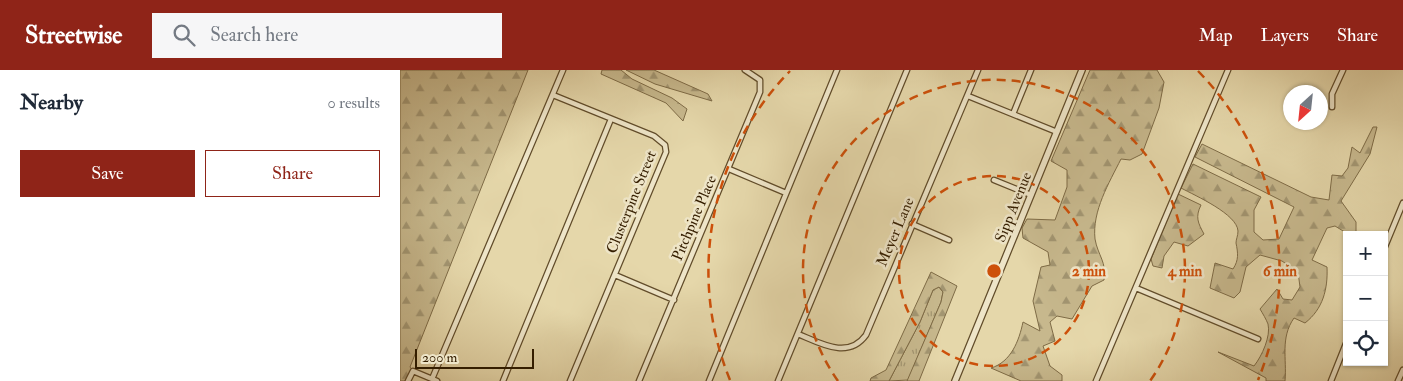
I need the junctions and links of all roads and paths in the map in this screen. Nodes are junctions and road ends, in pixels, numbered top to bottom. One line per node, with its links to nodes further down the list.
1 (563, 70): 11 (street)
2 (745, 70): 17 (street, Pitchpine Place)
3 (837, 70): 19 (street)
4 (898, 70): 10 (street)
5 (978, 70): 12 (street, Meyer Lane)
6 (1031, 70): 14 (street)
7 (1082, 70): 16 (street, Sipp Avenue)
8 (1228, 70): 26 (street)
9 (1343, 70): 13 (street)
10 (906, 72): 28 (street)
11 (553, 95): 15 (street, Clusterpine Street); 32 (street)
12 (968, 96): 14 (street); 22 (street, Meyer Lane)
13 (1332, 107)
14 (1013, 114): 16 (street)
15 (611, 119): 25 (street, Clusterpine Street); 34 (street)
16 (1057, 132): 20 (street, Sipp Avenue)
17 (729, 169): 19 (street); 27 (street, Pitchpine Place)
18 (994, 180): 20 (street)
19 (786, 193): 37 (street)
20 (1031, 195): 39 (street, Sipp Avenue)
21 (1403, 203): 23 (street)
22 (912, 224): 24 (street); 28 (street, Meyer Lane)
23 (1388, 239)
24 (949, 240)
25 (615, 275): 27 (street); 35 (street, Clusterpine Street)
26 (1136, 288): 29 (street); 40 (street)
27 (674, 300): 36 (street, Pitchpine Place)
28 (798, 334): 38 (street)
29 (1258, 339)
30 (1343, 351): 41 (street)
31 (1403, 370): 42 (street)
32 (435, 380): 33 (street)
33 (408, 381)
34 (503, 381)
35 (570, 381)
36 (639, 381)
37 (709, 381)
38 (778, 381)
39 (955, 381)
40 (1096, 381)
41 (1331, 381)
42 (1398, 381)

